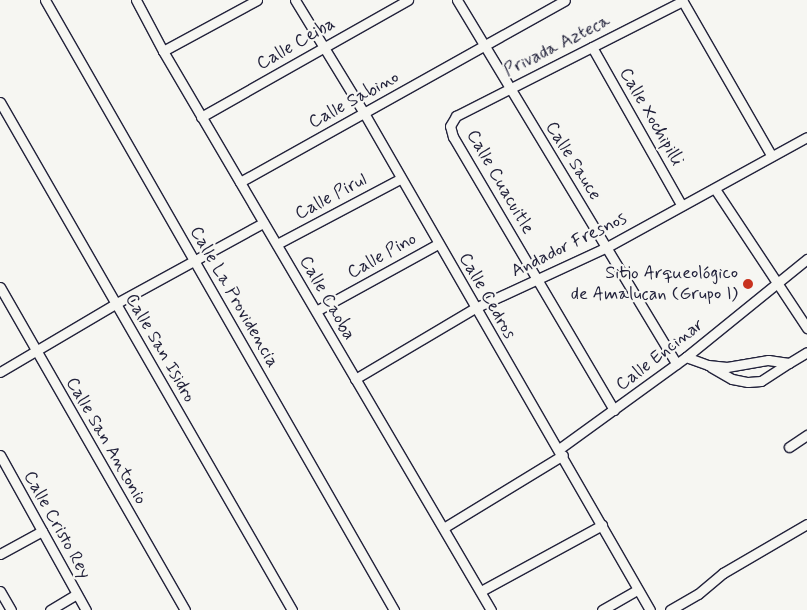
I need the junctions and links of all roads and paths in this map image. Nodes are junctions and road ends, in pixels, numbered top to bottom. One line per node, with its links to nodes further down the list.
1 (45, 0): 29 (street, Calle La Providencia)
2 (136, 0): 12 (street, Calle Caoba)
3 (257, 0): 12 (street)
4 (295, 0): 9 (street, Calle Cedros)
5 (408, 0): 9 (street, Calle Ceiba)
6 (457, 0): 10 (street, Calle Sauce)
7 (565, 0): 10 (street, Calle Sabino)
8 (682, 0): 11 (street, Privada Azteca); 19 (street)
9 (323, 47): 15 (street, Calle Cedros); 16 (street, Calle Ceiba)
10 (484, 47): 13 (street, Calle Sauce); 15 (street, Calle Sabino)
11 (592, 47): 13 (street, Privada Azteca); 23 (street, Calle Xochipilli)
12 (163, 51): 16 (street, Calle Caoba)
13 (509, 88): 17 (street, Privada Azteca); 27 (street, Calle Sauce)
14 (0, 102): 33 (street, Calle San Isidro)
15 (364, 114): 20 (street, Calle Cedros); 21 (street, Calle Sabino)
16 (201, 117): 21 (street, Calle Caoba)
17 (450, 126): 30 (street, Calle Cuacuitle)
18 (807, 137): 19 (street, Andador Fresnos)
19 (771, 155): 22 (street, Andador Fresnos)
20 (400, 179): 25 (street, Calle Pirul); 26 (street, Calle Cedros)
21 (240, 182): 24 (street, Calle Caoba)
22 (715, 189): 23 (street, Andador Fresnos); 31 (street)
23 (681, 204): 27 (street, Andador Fresnos)
24 (263, 223): 25 (street, Calle Caoba); 29 (street)
25 (277, 244): 35 (street, Calle Caoba)
26 (438, 244): 34 (street, Calle Cedros); 35 (street, Calle Pino)
27 (607, 247): 30 (street, Andador Fresnos); 41 (street, Calle Sauce)
28 (807, 259): 31 (street, Calle Encinar)
29 (195, 260): 33 (street); 64 (street, Calle La Providencia)
30 (538, 278): 34 (street, Andador Fresnos); 45 (street, Calle Cuacuitle)
31 (777, 280): 36 (street); 39 (street, Calle Encinar)
32 (0, 287): 38 (street, Calle San Antonio)
33 (115, 304): 38 (street); 63 (street, Calle San Isidro)
34 (475, 308): 44 (street, Andador Fresnos); 48 (street, Calle Cedros)
35 (316, 311): 44 (street, Calle Caoba)
36 (807, 328)
37 (807, 352): 40 (street)
38 (37, 353): 43 (street); 62 (street, Calle San Antonio)
39 (686, 357): 41 (street, Calle Encinar); 42 (street)
40 (789, 363): 42 (street); 42 (street)
41 (677, 364): 45 (street, Calle Encinar)
42 (708, 365)
43 (0, 372)
44 (355, 379): 52 (street, Calle Caoba)
45 (614, 410): 48 (street, Calle Encinar)
46 (807, 436): 47 (street)
47 (789, 446)
48 (561, 452): 51 (street, Calle Cedros); 52 (street, Calle Encinar)
49 (0, 456): 53 (street, Calle Cristo Rey)
50 (807, 524): 68 (street)
51 (602, 525): 55 (street, Calle Cedros); 57 (street)
52 (444, 527): 57 (street, Calle Caoba)
53 (42, 531): 54 (street); 58 (street, Calle Cristo Rey)
54 (0, 554)
55 (637, 590): 66 (street); 67 (street, Calle Cedros)
56 (0, 591): 59 (street)
57 (481, 591): 65 (street, Calle Caoba)
58 (77, 594): 60 (street); 61 (street, Calle Cristo Rey)
59 (11, 610)
60 (50, 610)
61 (86, 610)
62 (185, 610)
63 (292, 610)
64 (394, 610)
65 (491, 610)
66 (602, 610)
67 (650, 610)
68 (670, 610)

